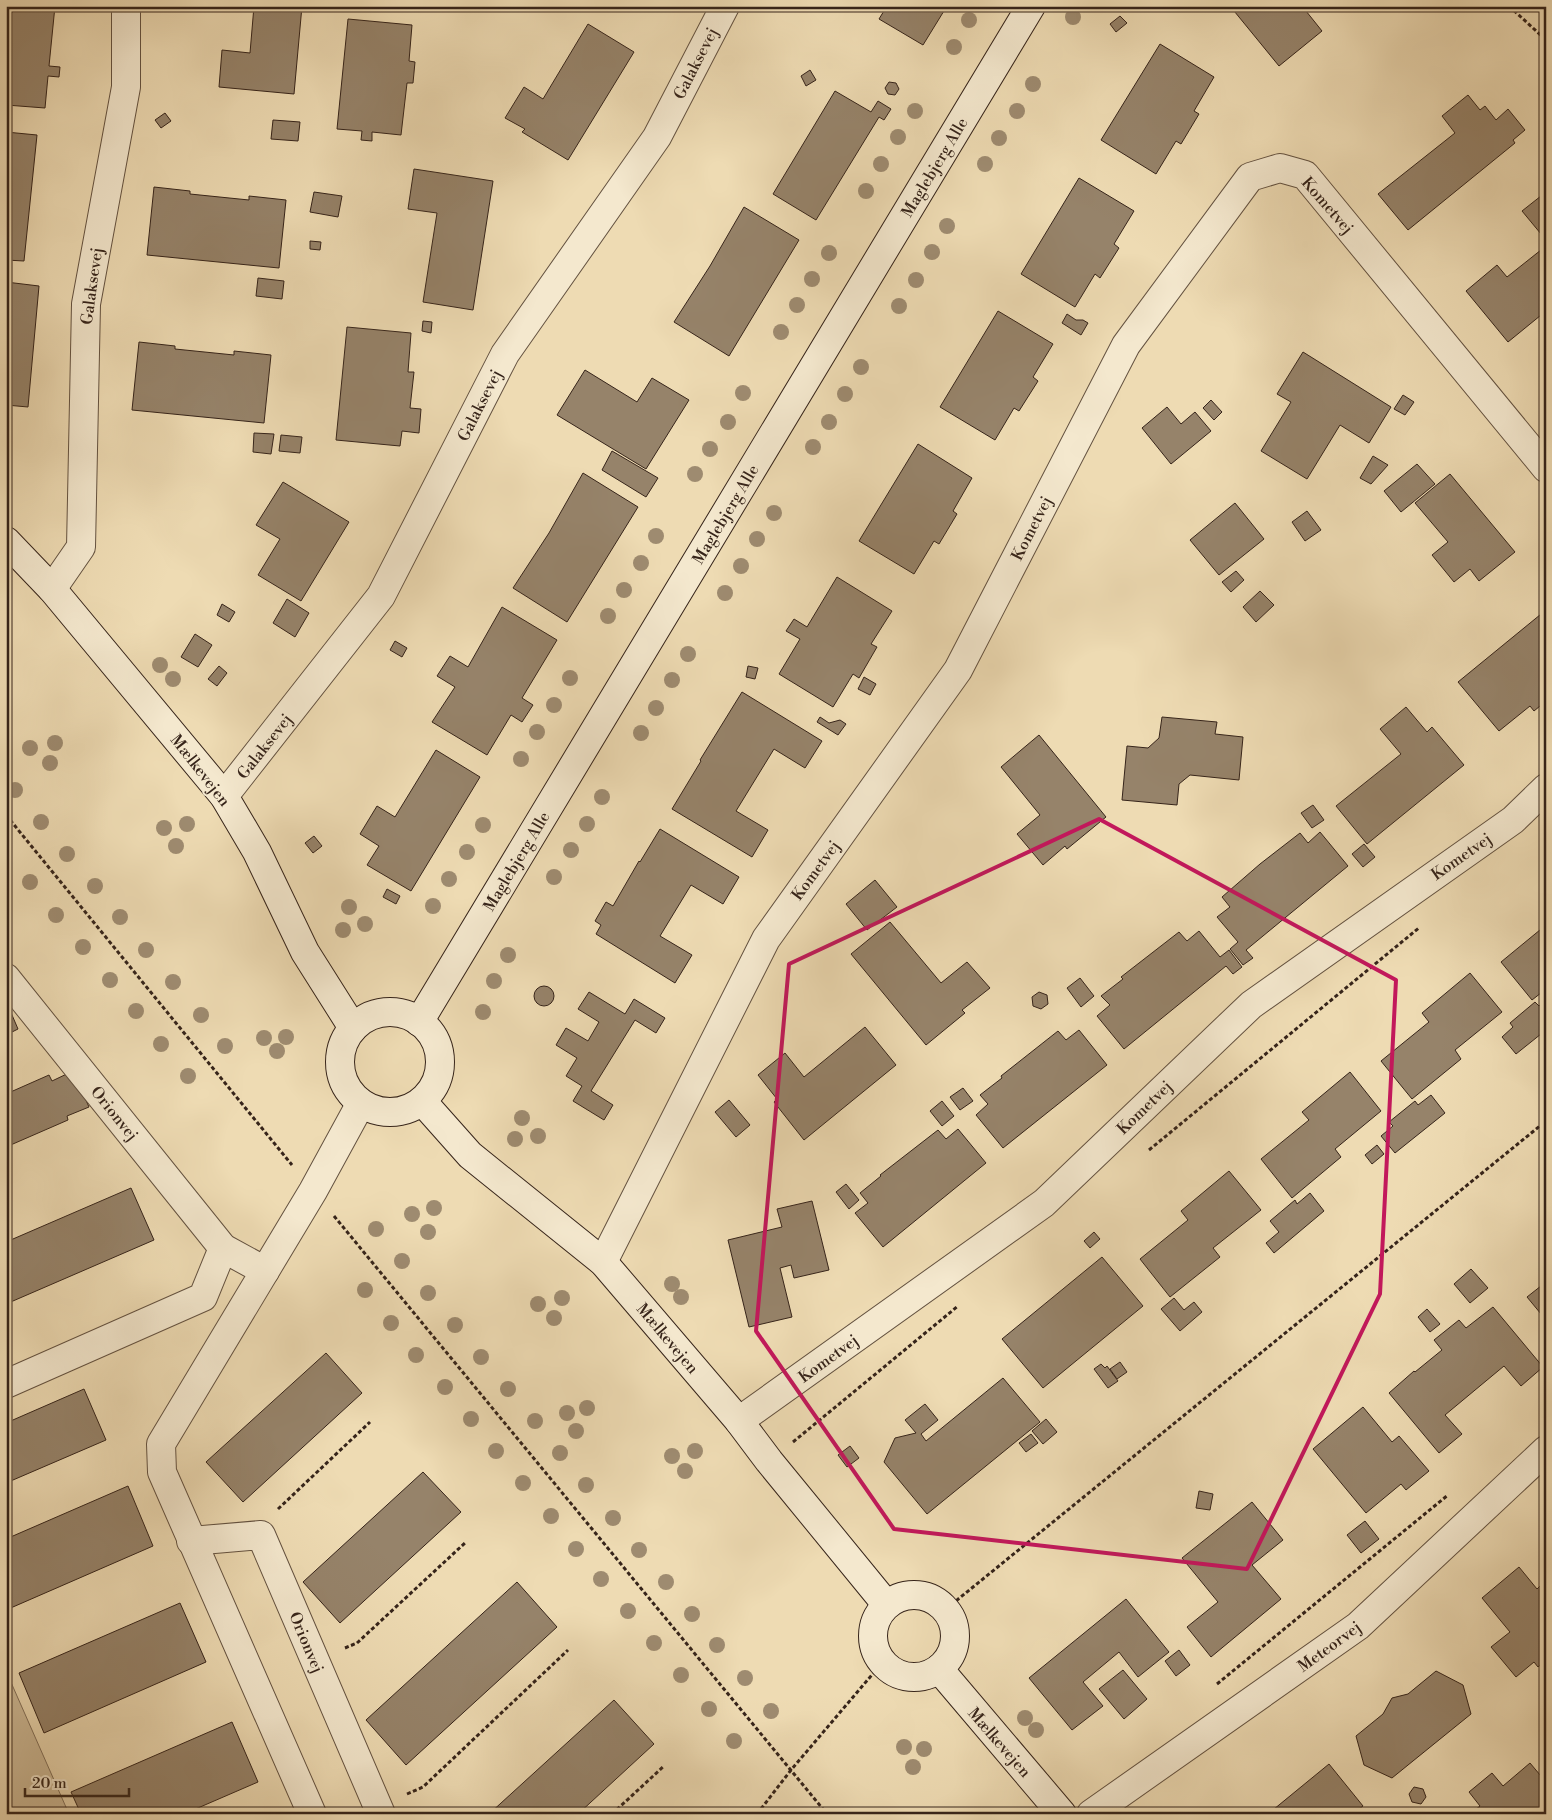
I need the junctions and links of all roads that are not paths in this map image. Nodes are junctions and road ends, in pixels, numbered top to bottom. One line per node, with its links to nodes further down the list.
1 (126, 6): 6 (street, Galaksevej)
2 (725, 6): 8 (street, Galaksevej)
3 (1031, 6): 10 (street, Maglebjerg Alle)
4 (1546, 468): 15 (street, Kometvej)
5 (6, 541): 6 (street, Mælkevejen)
6 (52, 589): 8 (street, Mælkevejen)
7 (1546, 788): 18 (street, Kometvej)
8 (224, 796): 11 (street, Mælkevejen)
9 (6, 978): 14 (street, Orionvej)
10 (419, 1022): 11 (street); 12 (street)
11 (354, 1028): 13 (street)
12 (422, 1101): 13 (street); 15 (street, Mælkevejen)
13 (361, 1103): 16 (street)
14 (223, 1248): 16 (street, Orionvej); 17 (street)
15 (603, 1262): 18 (street, Mælkevejen)
16 (265, 1271): 20 (street)
17 (6, 1384)
18 (739, 1421): 21 (street, Mælkevejen)
19 (1546, 1450): 26 (street, Meteorvej)
20 (191, 1540): 23 (street, Orionvej); 24 (street)
21 (886, 1604): 22 (street); 22 (street)
22 (939, 1669): 25 (street, Mælkevejen)
23 (379, 1810)
24 (312, 1814)
25 (1062, 1814)
26 (1091, 1814)

